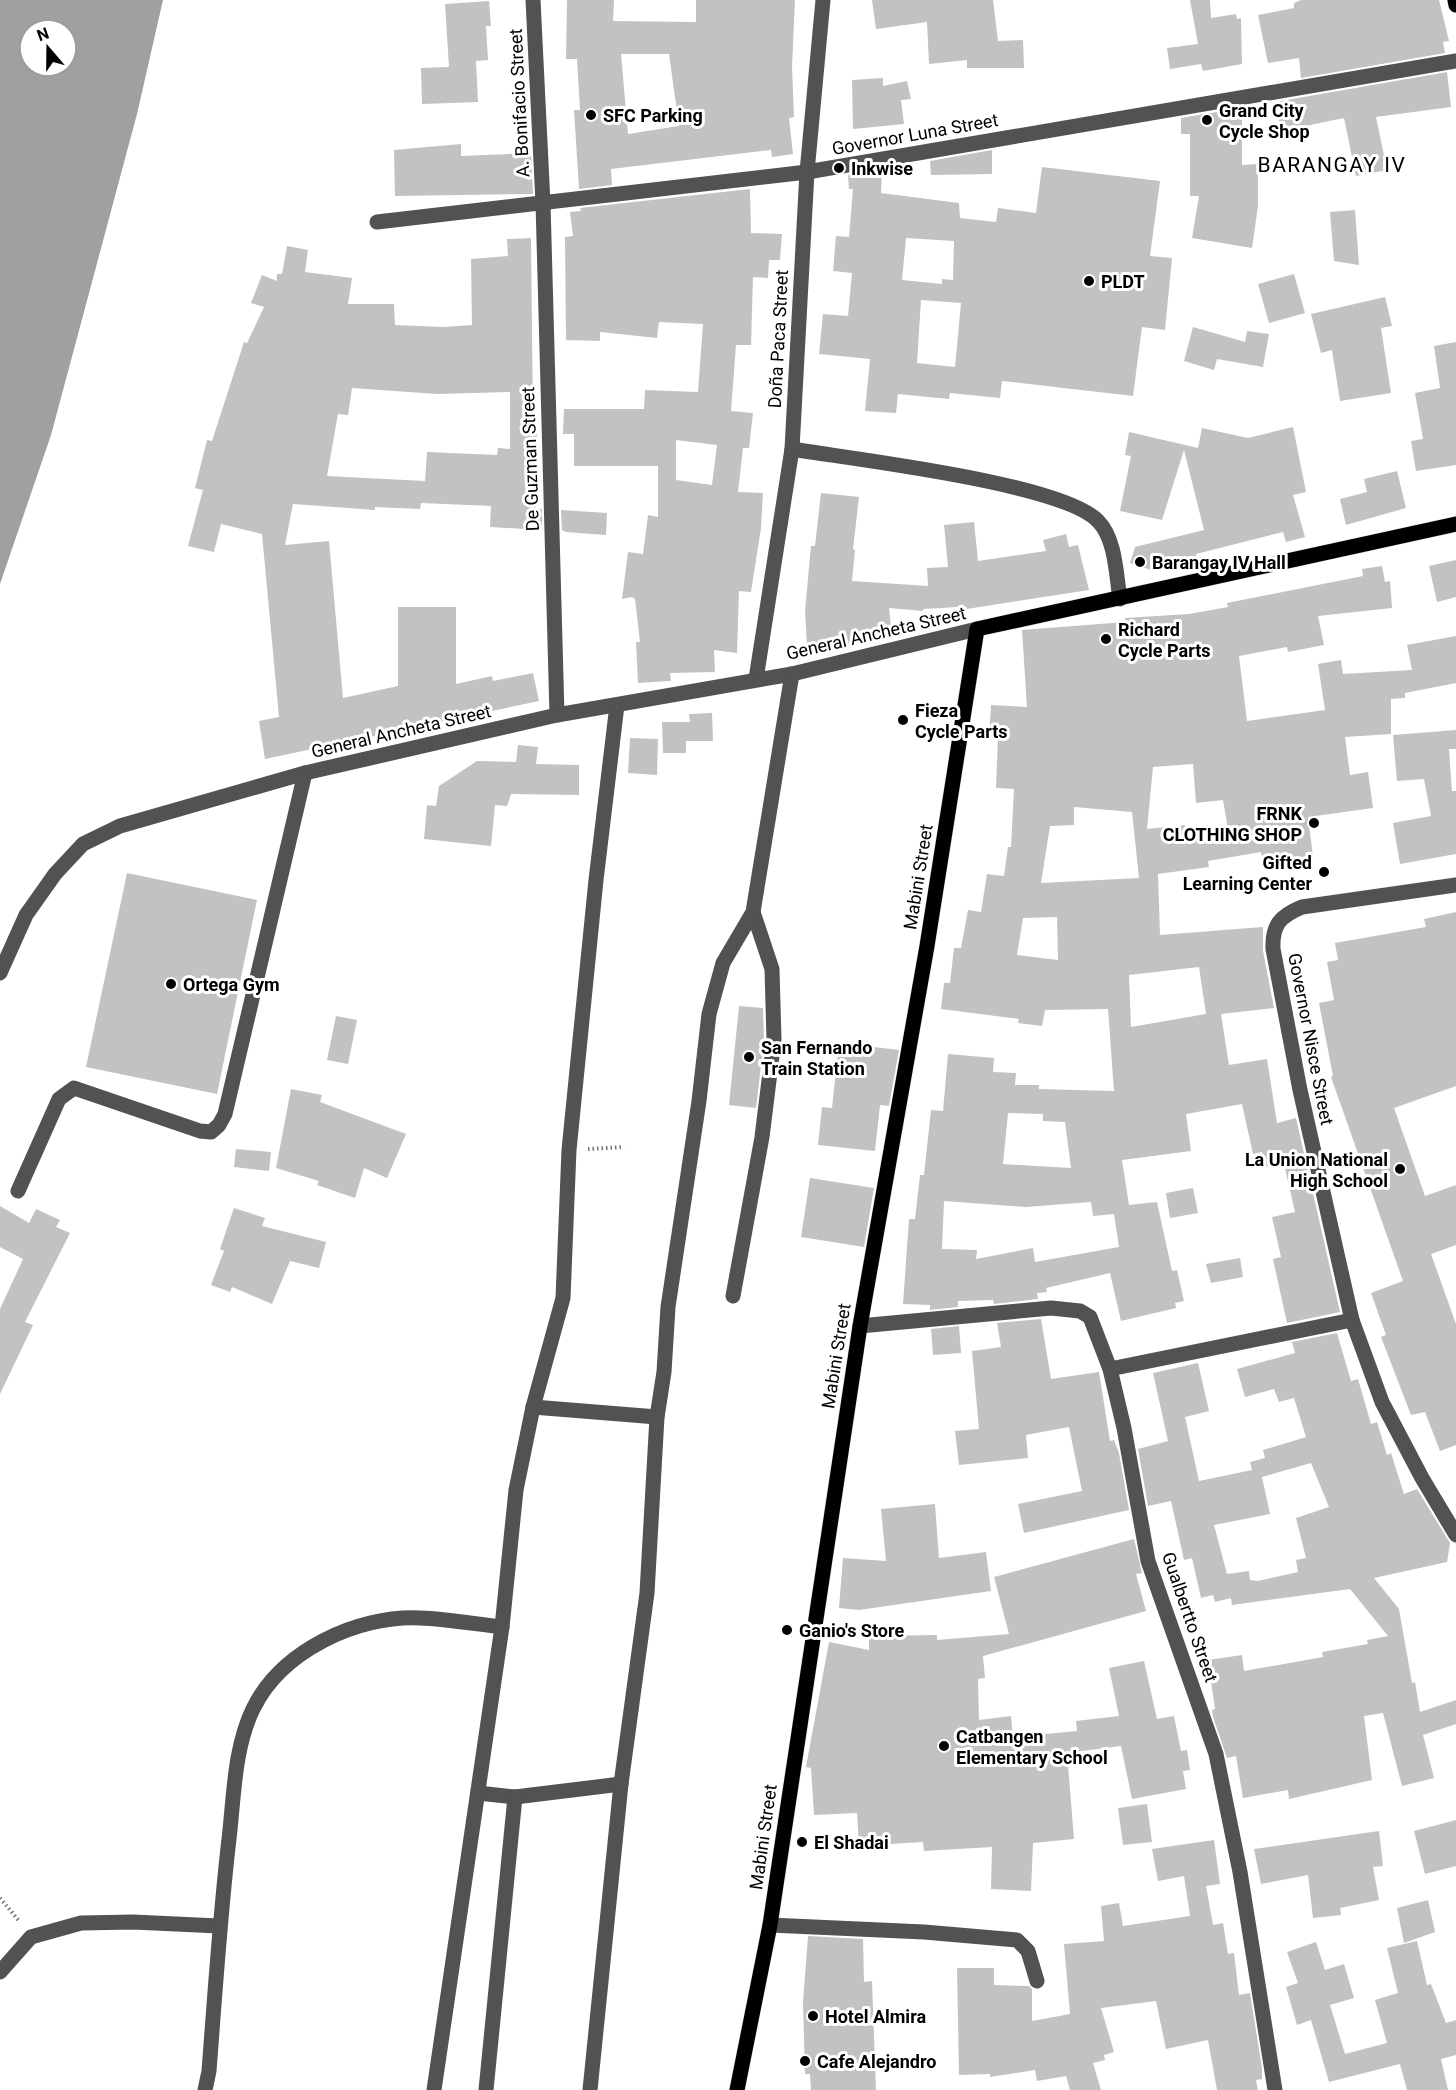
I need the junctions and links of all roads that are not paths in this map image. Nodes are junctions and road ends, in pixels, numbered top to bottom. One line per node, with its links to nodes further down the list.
1 (533, 0): 7 (street, A. Bonifacio Street)
2 (823, 0): 6 (street, Doña Paca Street)
3 (1455, 0): 4 (main road)
4 (1456, 5)
5 (1456, 61): 6 (street, Governor Luna Street)
6 (807, 172): 7 (street, Governor Luna Street); 9 (street, Doña Paca Street)
7 (543, 203): 8 (street, Governor Luna Street); 16 (street, De Guzman Street)
8 (377, 222)
9 (792, 448): 11 (street); 14 (street, Doña Paca Street)
10 (1456, 524): 11 (main road, General Ancheta Street)
11 (1120, 599): 12 (main road, General Ancheta Street)
12 (977, 629): 13 (street, General Ancheta Street); 24 (main road, Mabini Street)
13 (792, 674): 14 (street, General Ancheta Street); 19 (street)
14 (756, 679): 15 (street, General Ancheta Street)
15 (617, 705): 16 (street, General Ancheta Street); 26 (street)
16 (557, 715): 17 (street, General Ancheta Street)
17 (304, 773): 20 (street, General Ancheta Street); 21 (street)
18 (1456, 885): 23 (street, Governor Nisce Street)
19 (753, 912): 22 (street); 27 (street)
20 (0, 973)
21 (18, 1191)
22 (733, 1296)
23 (1352, 1320): 25 (street); 28 (street, Governor Nisce Street)
24 (860, 1326): 25 (street, Gualbertto Street); 33 (main road, Mabini Street)
25 (1110, 1369): 42 (street, Gualbertto Street)
26 (533, 1407): 27 (street); 29 (street)
27 (657, 1417): 30 (street)
28 (1456, 1535)
29 (502, 1627): 31 (street); 34 (street)
30 (621, 1785): 32 (street); 40 (street)
31 (478, 1793): 32 (street); 38 (street)
32 (515, 1797): 39 (street)
33 (770, 1925): 36 (street); 41 (main road, Mabini Street)
34 (219, 1926): 35 (street); 37 (street)
35 (0, 1972)
36 (1037, 1981)
37 (205, 2090)
38 (434, 2090)
39 (486, 2090)
40 (590, 2090)
41 (737, 2090)
42 (1275, 2090)

